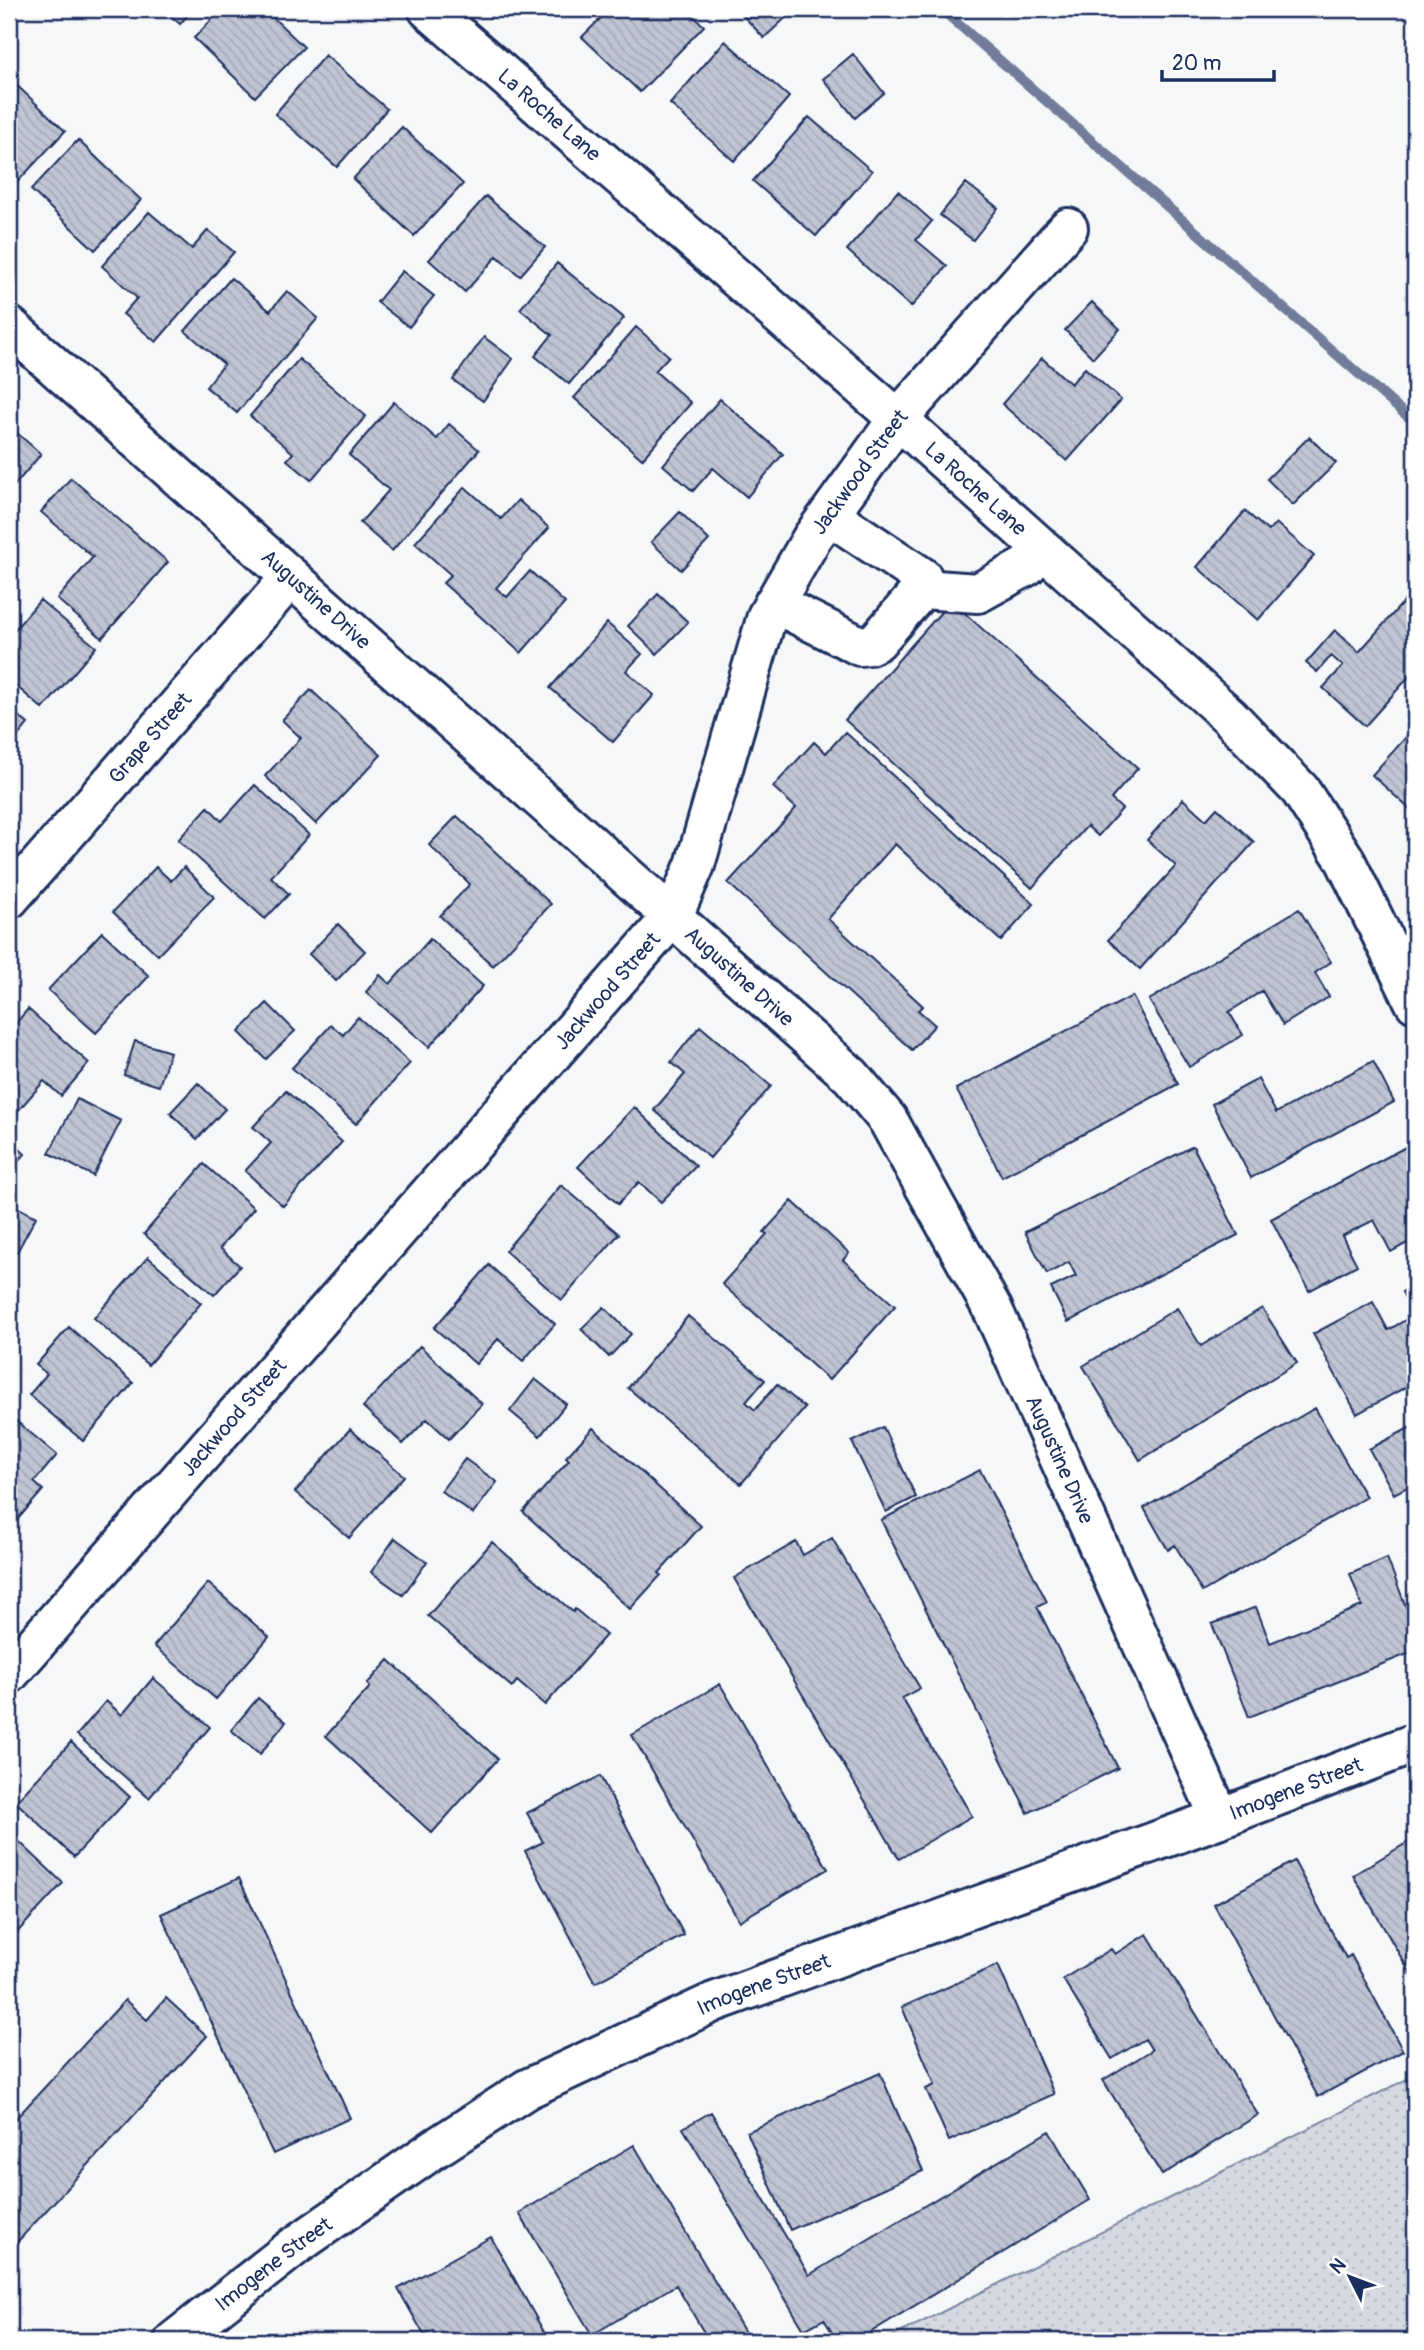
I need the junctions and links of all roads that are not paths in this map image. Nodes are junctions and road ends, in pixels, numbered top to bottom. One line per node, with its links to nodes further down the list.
1 (428, 9): 4 (street, La Roche Lane)
2 (1068, 228): 4 (street, Jackwood Street)
3 (9, 326): 7 (street, Augustine Drive)
4 (898, 419): 5 (street, Jackwood Street); 6 (street, La Roche Lane)
5 (829, 515): 8 (street); 9 (street, Jackwood Street)
6 (1041, 548): 8 (street); 12 (street, La Roche Lane)
7 (291, 577): 10 (street, Grape Street); 11 (street, Augustine Drive)
8 (922, 589): 9 (street)
9 (774, 603): 11 (street, Jackwood Street)
10 (9, 899)
11 (673, 916): 13 (street, Jackwood Street); 15 (street, Augustine Drive)
12 (1415, 1003)
13 (9, 1674)
14 (1415, 1743): 15 (street, Imogene Street)
15 (1220, 1818): 16 (street, Imogene Street)
16 (174, 2341)

